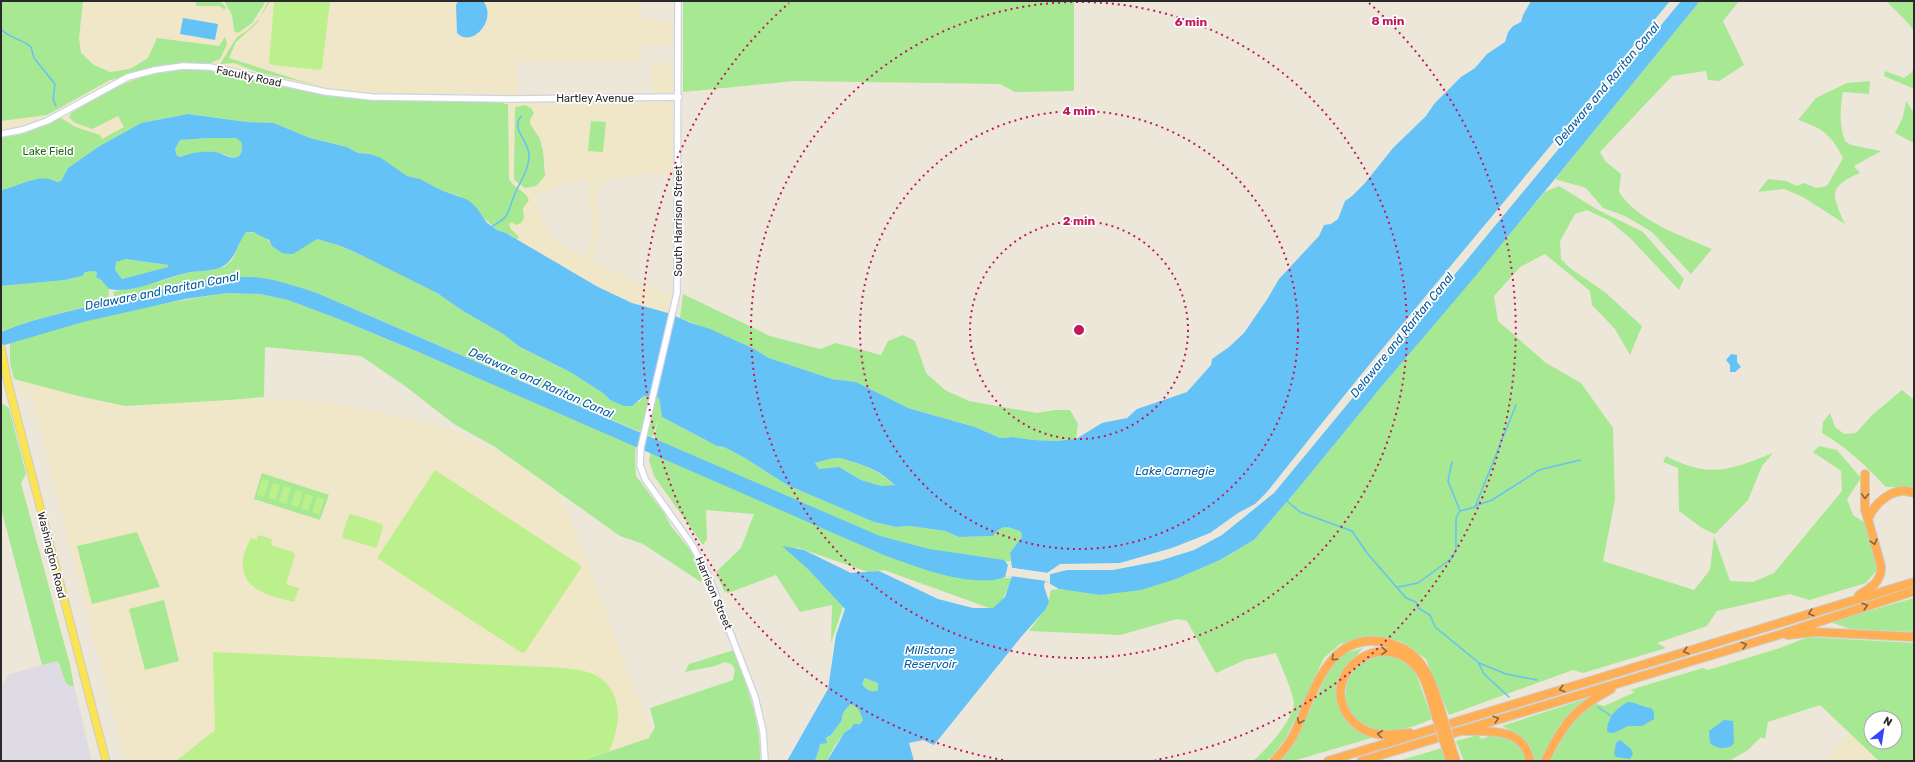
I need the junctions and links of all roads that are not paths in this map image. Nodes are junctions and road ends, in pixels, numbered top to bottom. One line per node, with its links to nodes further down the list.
1 (678, 1): 2 (street, South Harrison Street)
2 (679, 97): 3 (street, Hartley Avenue); 6 (street, South Harrison Street)
3 (511, 99): 4 (street, Faculty Road)
4 (1, 134)
5 (1, 348): 20 (main road, Washington Road)
6 (644, 434): 21 (street, Harrison Street)
7 (1865, 474): 9 (highway, one-way to 9)
8 (1914, 493): 9 (highway)
9 (1868, 519): 12 (highway, one-way to 12)
10 (1914, 582): 12 (highway)
11 (1914, 591): 13 (highway, one-way to 11)
12 (1848, 601): 18 (highway, one-way to 18)
13 (1775, 636): 14 (highway); 15 (highway, one-way to 13)
14 (1914, 637)
15 (1626, 680): 17 (highway, one-way to 15); 26 (highway)
16 (1438, 712): 18 (highway, one-way to 16); 19 (highway, bridge); 22 (highway, one-way to 22)
17 (1458, 731): 24 (highway); 25 (highway)
18 (1419, 733): 23 (highway)
19 (1454, 760)
20 (106, 761)
21 (765, 761)
22 (1274, 761)
23 (1328, 761)
24 (1361, 761)
25 (1530, 761)
26 (1545, 761)

